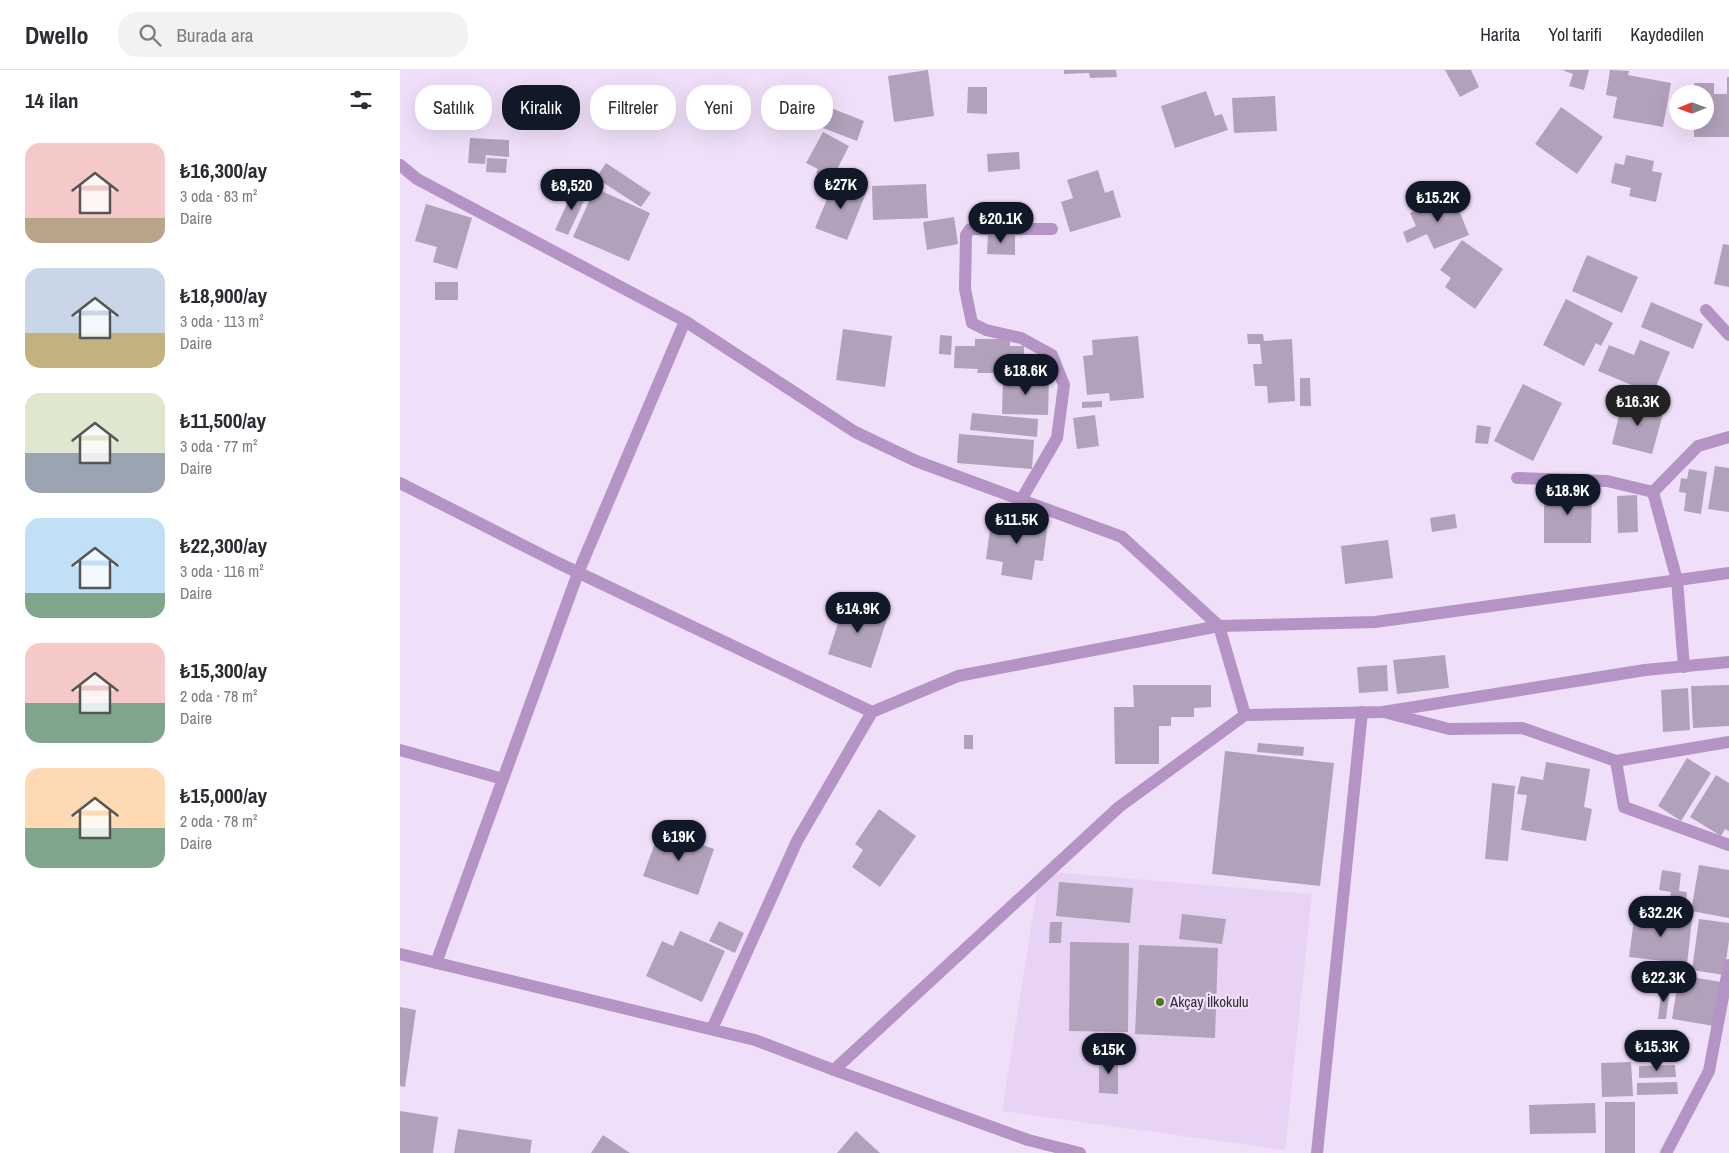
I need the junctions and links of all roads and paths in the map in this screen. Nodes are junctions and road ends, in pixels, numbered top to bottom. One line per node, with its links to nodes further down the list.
1 (400, 165): 4 (street)
2 (1052, 229): 10 (street)
3 (1706, 310): 5 (street)
4 (685, 321): 10 (street); 11 (street)
5 (1729, 335)
6 (1729, 438): 9 (street)
7 (1517, 478): 9 (street)
8 (400, 483): 11 (street)
9 (1653, 492): 13 (street)
10 (1021, 500): 14 (street)
11 (578, 573): 17 (street); 24 (street)
12 (1729, 573): 13 (street)
13 (1677, 585): 14 (street); 16 (street)
14 (1219, 626): 17 (street); 20 (street)
15 (1729, 662): 16 (street)
16 (1684, 667): 19 (street)
17 (872, 712): 29 (street)
18 (1362, 712): 19 (street); 20 (street); 32 (street)
19 (1383, 712): 23 (street)
20 (1245, 715): 30 (street)
21 (1729, 742): 23 (street)
22 (400, 750): 24 (street)
23 (1616, 761): 25 (street)
24 (503, 779): 27 (street)
25 (1729, 845)
26 (400, 954): 27 (street)
27 (436, 963): 29 (street)
28 (1729, 965): 33 (street)
29 (712, 1029): 30 (street)
30 (834, 1070): 31 (street)
31 (1080, 1153)
32 (1316, 1153)
33 (1666, 1153)

